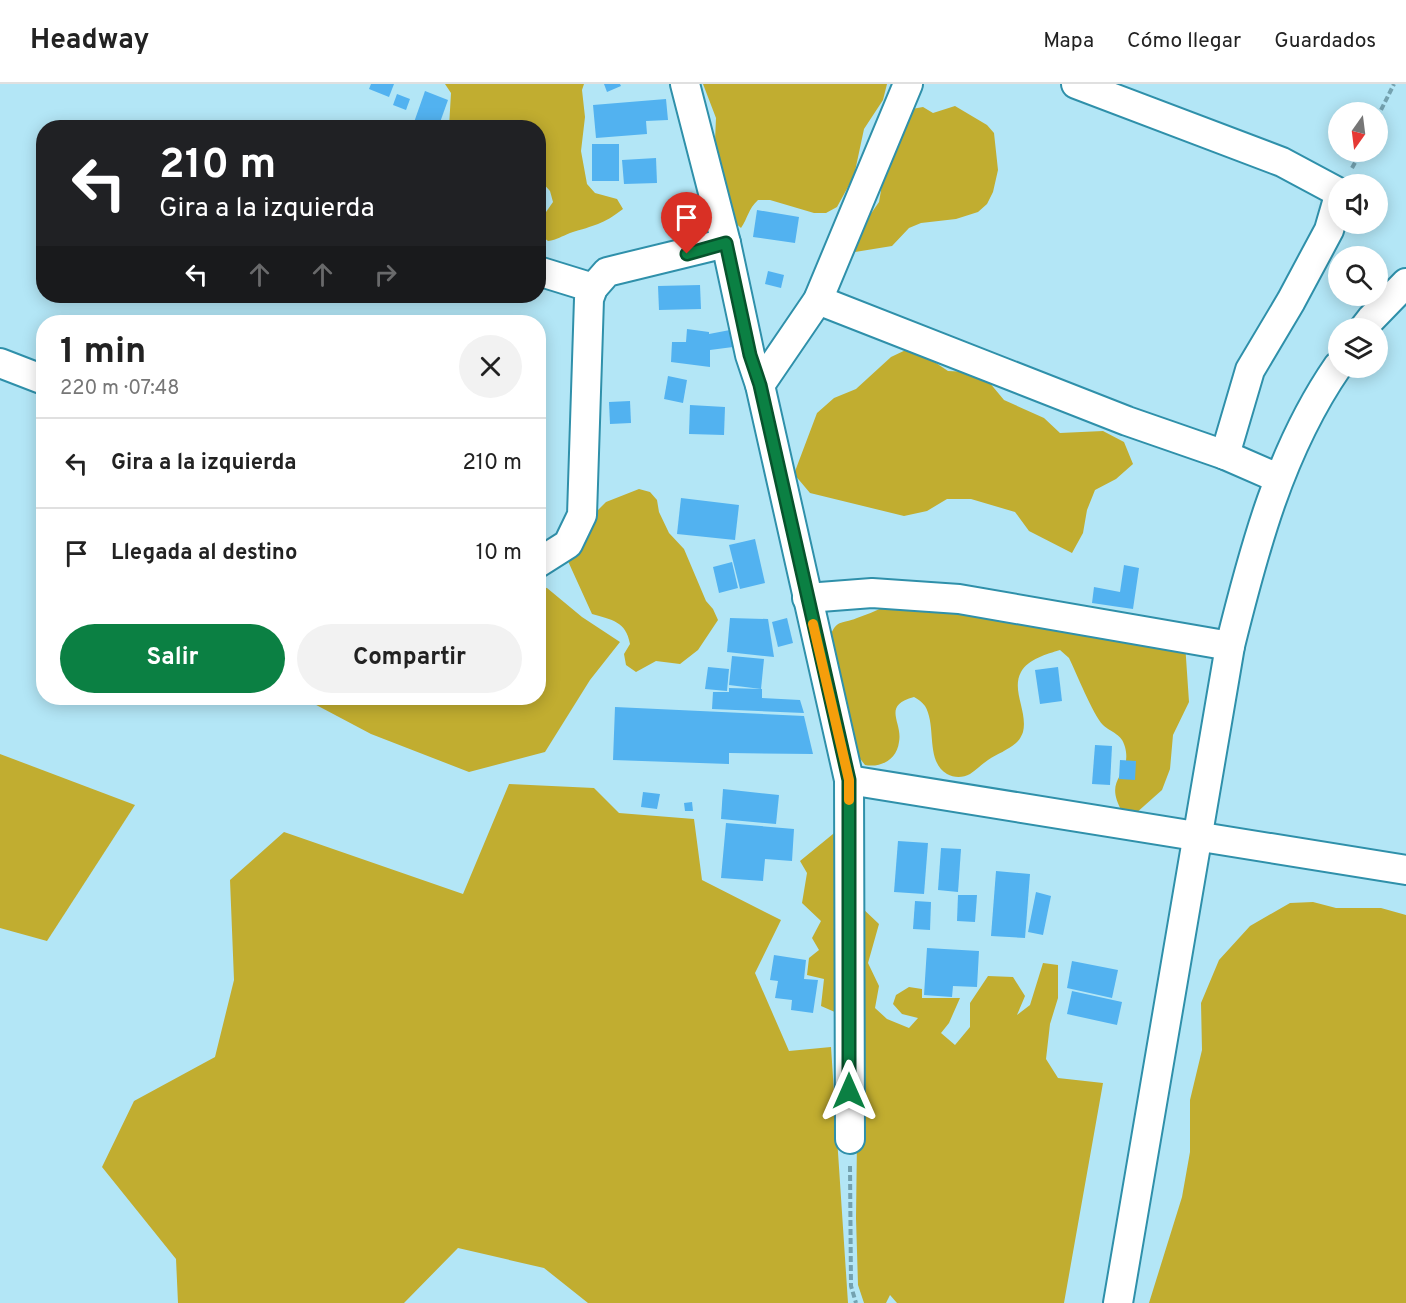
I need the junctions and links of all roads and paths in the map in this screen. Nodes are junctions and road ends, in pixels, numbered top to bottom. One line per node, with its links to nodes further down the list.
1 (685, 84): 8 (street)
2 (908, 84): 12 (street)
3 (1076, 84): 6 (street)
4 (1394, 84): 5 (path)
5 (1385, 102)
6 (1328, 187)
7 (1328, 232): 18 (street)
8 (726, 243): 11 (street); 17 (street)
9 (546, 274): 11 (street)
10 (1406, 283): 13 (street)
11 (593, 288): 20 (street)
12 (818, 300): 17 (street); 18 (street)
13 (1373, 318)
14 (0, 363): 15 (street)
15 (36, 377)
16 (1330, 378): 19 (street)
17 (760, 385): 21 (street)
18 (1225, 455): 19 (street)
19 (1278, 478): 22 (street)
20 (546, 558)
21 (807, 598): 22 (street); 23 (street)
22 (1230, 646): 24 (street)
23 (849, 780): 24 (street); 26 (street)
24 (1198, 836): 25 (street); 28 (street)
25 (1406, 870)
26 (850, 1139): 27 (path)
27 (856, 1303)
28 (1118, 1303)

